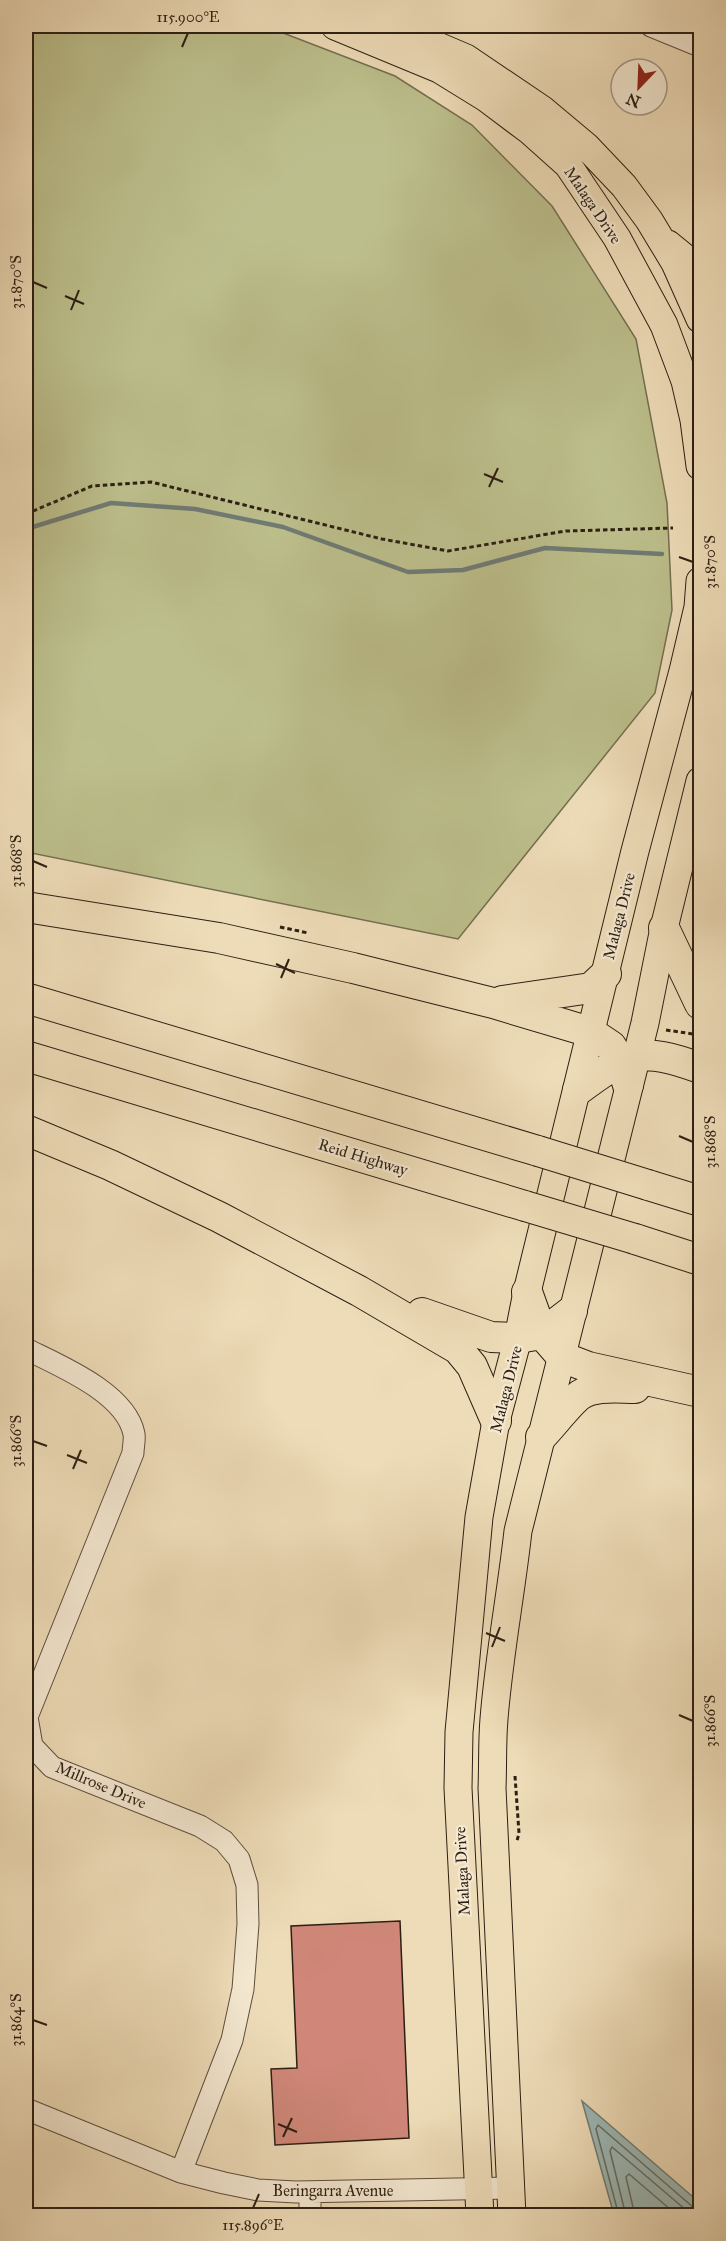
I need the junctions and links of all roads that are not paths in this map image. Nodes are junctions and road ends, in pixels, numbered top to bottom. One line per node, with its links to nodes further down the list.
1 (335, 26): 8 (main road, Malaga Drive)
2 (391, 26): 5 (main road, Malaga Drive)
3 (651, 26): 4 (street)
4 (700, 46)
5 (660, 238): 6 (main road); 7 (main road, Malaga Drive)
6 (700, 270)
7 (700, 317): 8 (main road)
8 (667, 335): 9 (main road, Malaga Drive)
9 (700, 466)
10 (700, 581): 14 (main road, Malaga Drive)
11 (700, 781): 13 (main road, Malaga Drive)
12 (26, 907): 16 (highway)
13 (664, 928): 17 (highway); 20 (main road, Malaga Drive)
14 (606, 974): 16 (highway); 18 (main road, Malaga Drive)
15 (26, 998): 24 (highway, bridge)
16 (493, 1003): 18 (highway)
17 (700, 1004)
18 (590, 1032): 20 (highway); 22 (main road, Malaga Drive)
19 (26, 1056): 25 (highway, Reid Highway, bridge)
20 (629, 1067): 21 (highway); 22 (highway); 28 (main road, Malaga Drive)
21 (700, 1068)
22 (578, 1090): 27 (main road, Malaga Drive)
23 (26, 1130): 26 (highway)
24 (700, 1201)
25 (700, 1260)
26 (359, 1291): 29 (highway); 33 (highway)
27 (527, 1292): 29 (highway)
28 (572, 1311): 29 (highway); 31 (main road, Malaga Drive)
29 (530, 1336): 31 (highway); 33 (main road, Malaga Drive)
30 (26, 1349): 36 (street, Millrose Drive)
31 (562, 1357): 32 (highway); 34 (main road, Malaga Drive)
32 (700, 1393): 34 (highway)
33 (496, 1421): 37 (main road, Malaga Drive)
34 (541, 1437): 38 (main road, Malaga Drive)
35 (26, 2109): 36 (street, Beringarra Avenue)
36 (181, 2172): 39 (street, Beringarra Avenue)
37 (479, 2188): 38 (street, Beringarra Avenue); 39 (street, Beringarra Avenue); 41 (main road, Malaga Drive)
38 (511, 2188): 42 (main road, Malaga Drive)
39 (310, 2192): 40 (street)
40 (310, 2216)
41 (480, 2216)
42 (512, 2216)

